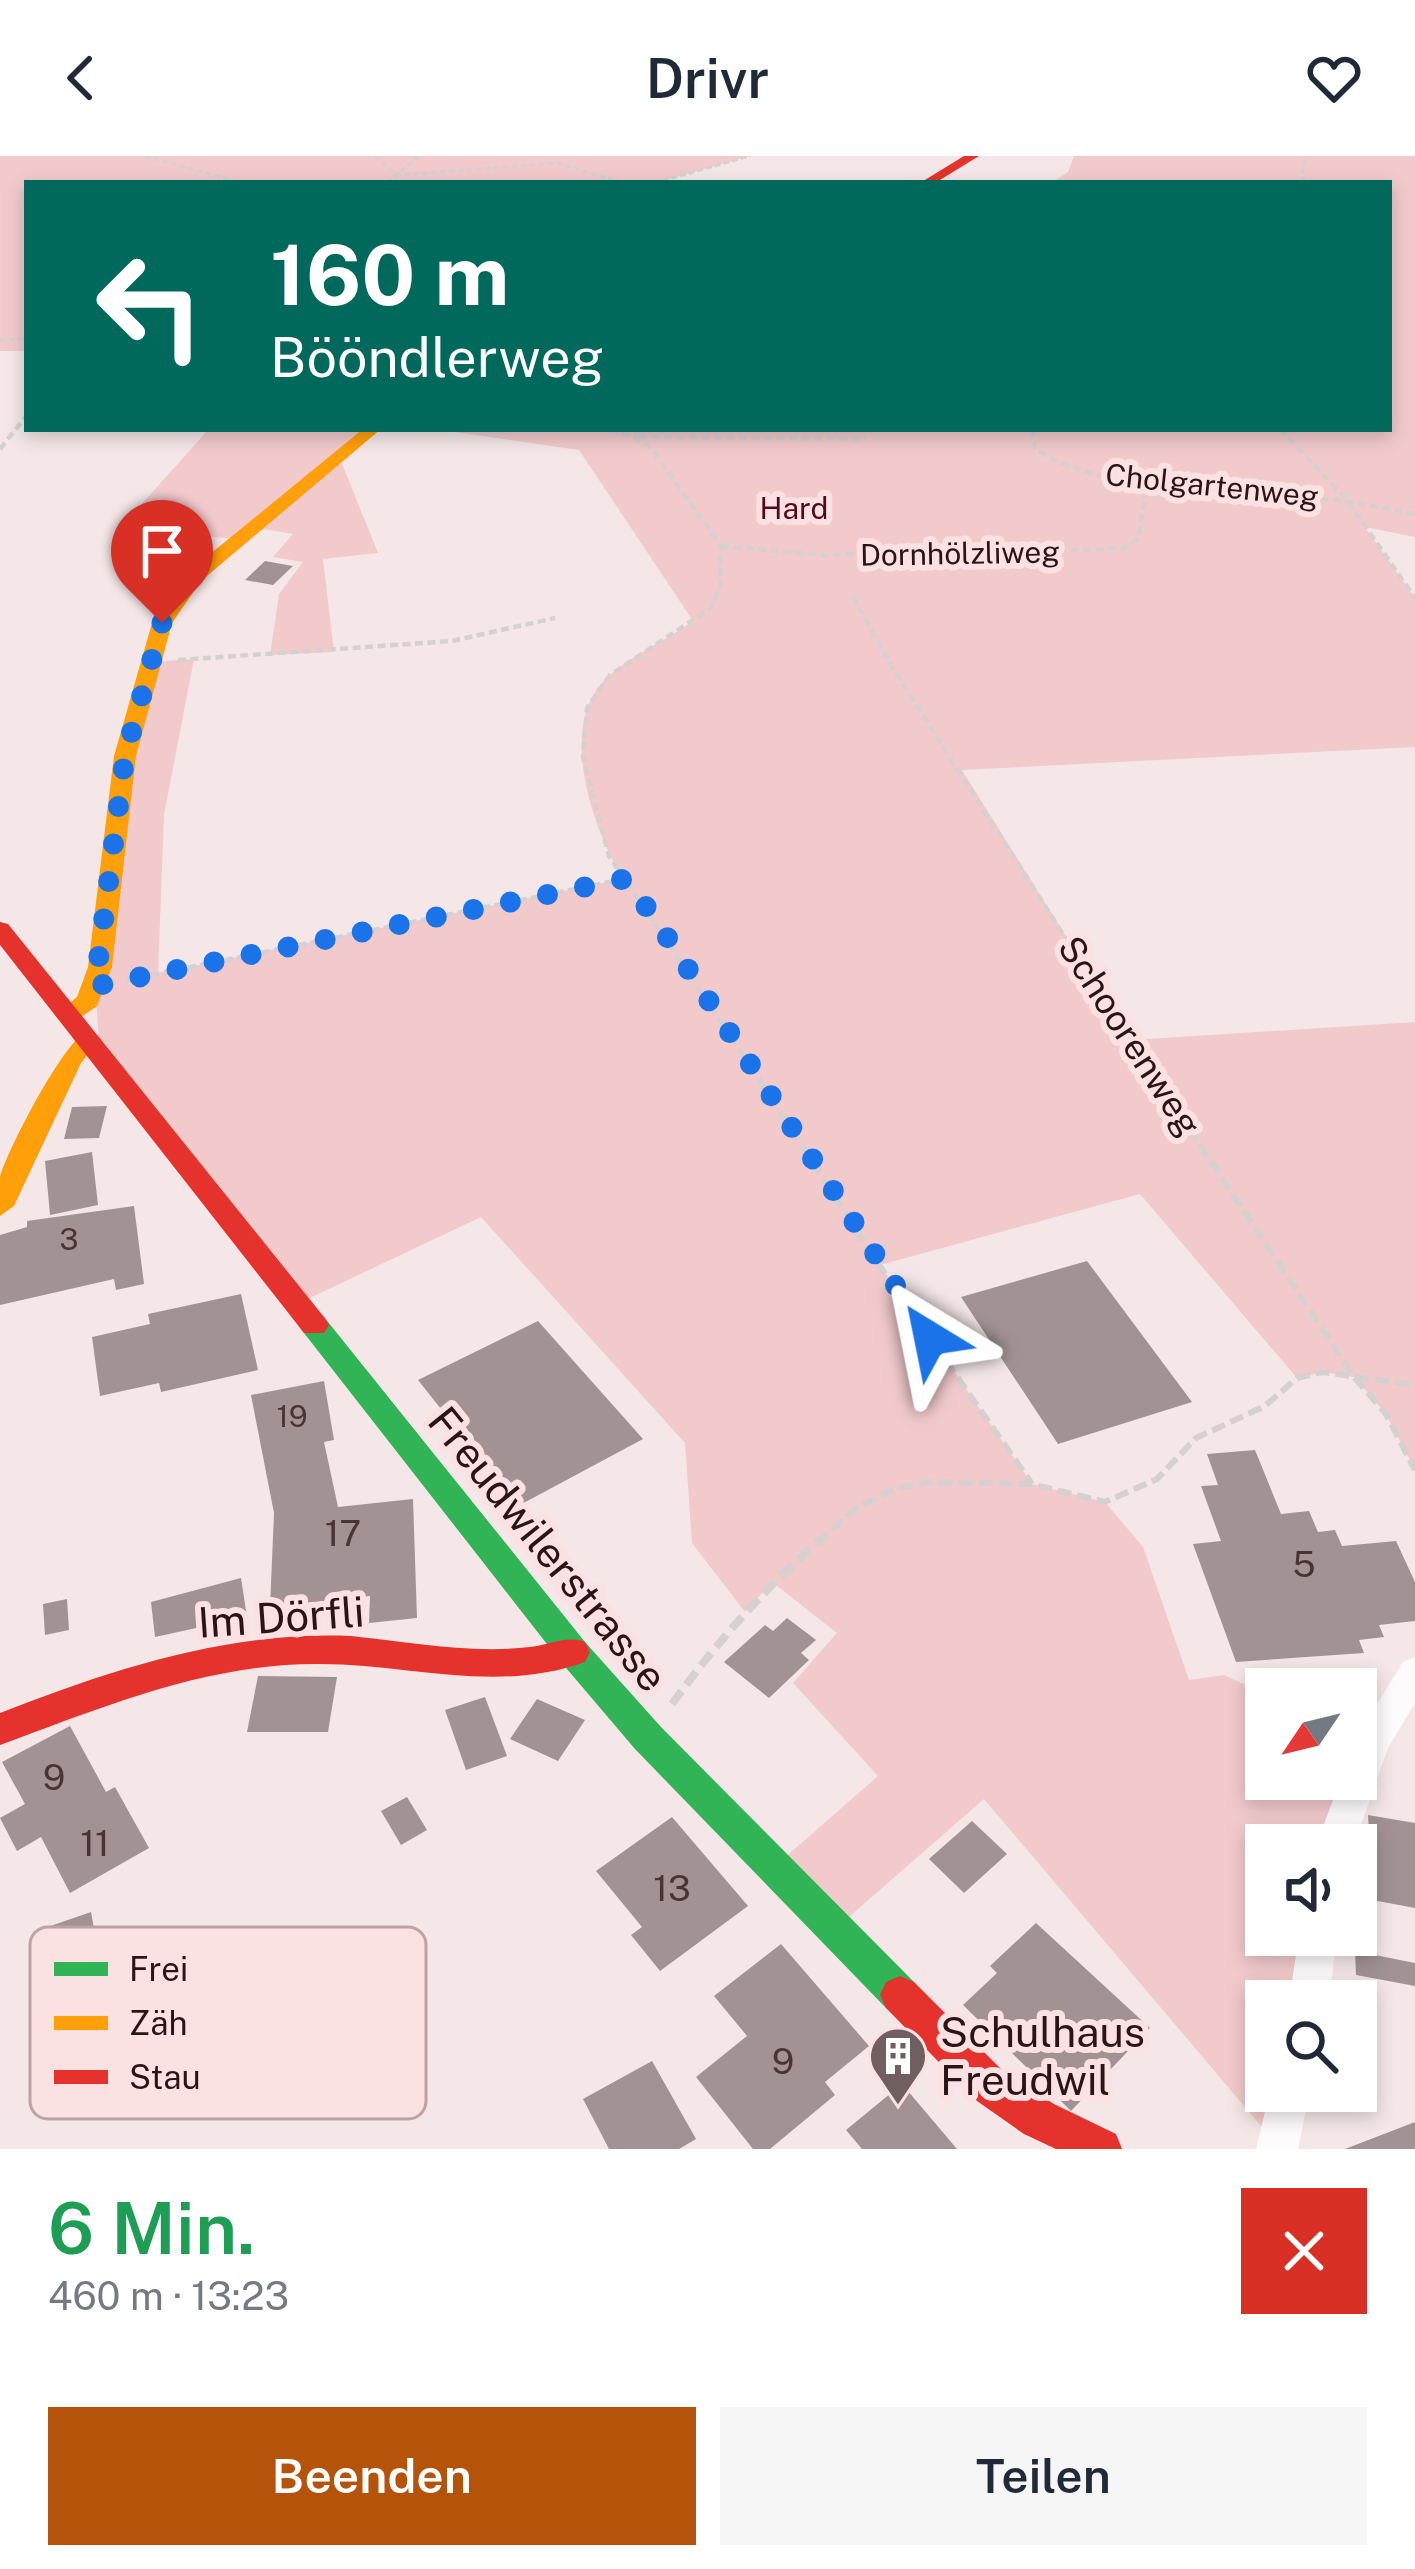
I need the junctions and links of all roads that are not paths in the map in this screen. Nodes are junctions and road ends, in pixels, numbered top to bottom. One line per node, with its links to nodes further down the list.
1 (973, 156): 2 (street)
2 (931, 180)
3 (369, 432): 5 (street)
4 (0, 929): 5 (street, Freudwilerstrasse)
5 (68, 1015): 6 (street, Freudwilerstrasse)
6 (88, 1039): 7 (street); 8 (street, Freudwilerstrasse)
7 (0, 1206)
8 (573, 1652): 10 (street, Im Dörfli); 13 (street, Freudwilerstrasse)
9 (1415, 1672): 11 (street)
10 (0, 1729)
11 (1343, 1824)
12 (1285, 2112): 14 (street)
13 (1101, 2149)
14 (1277, 2149)

